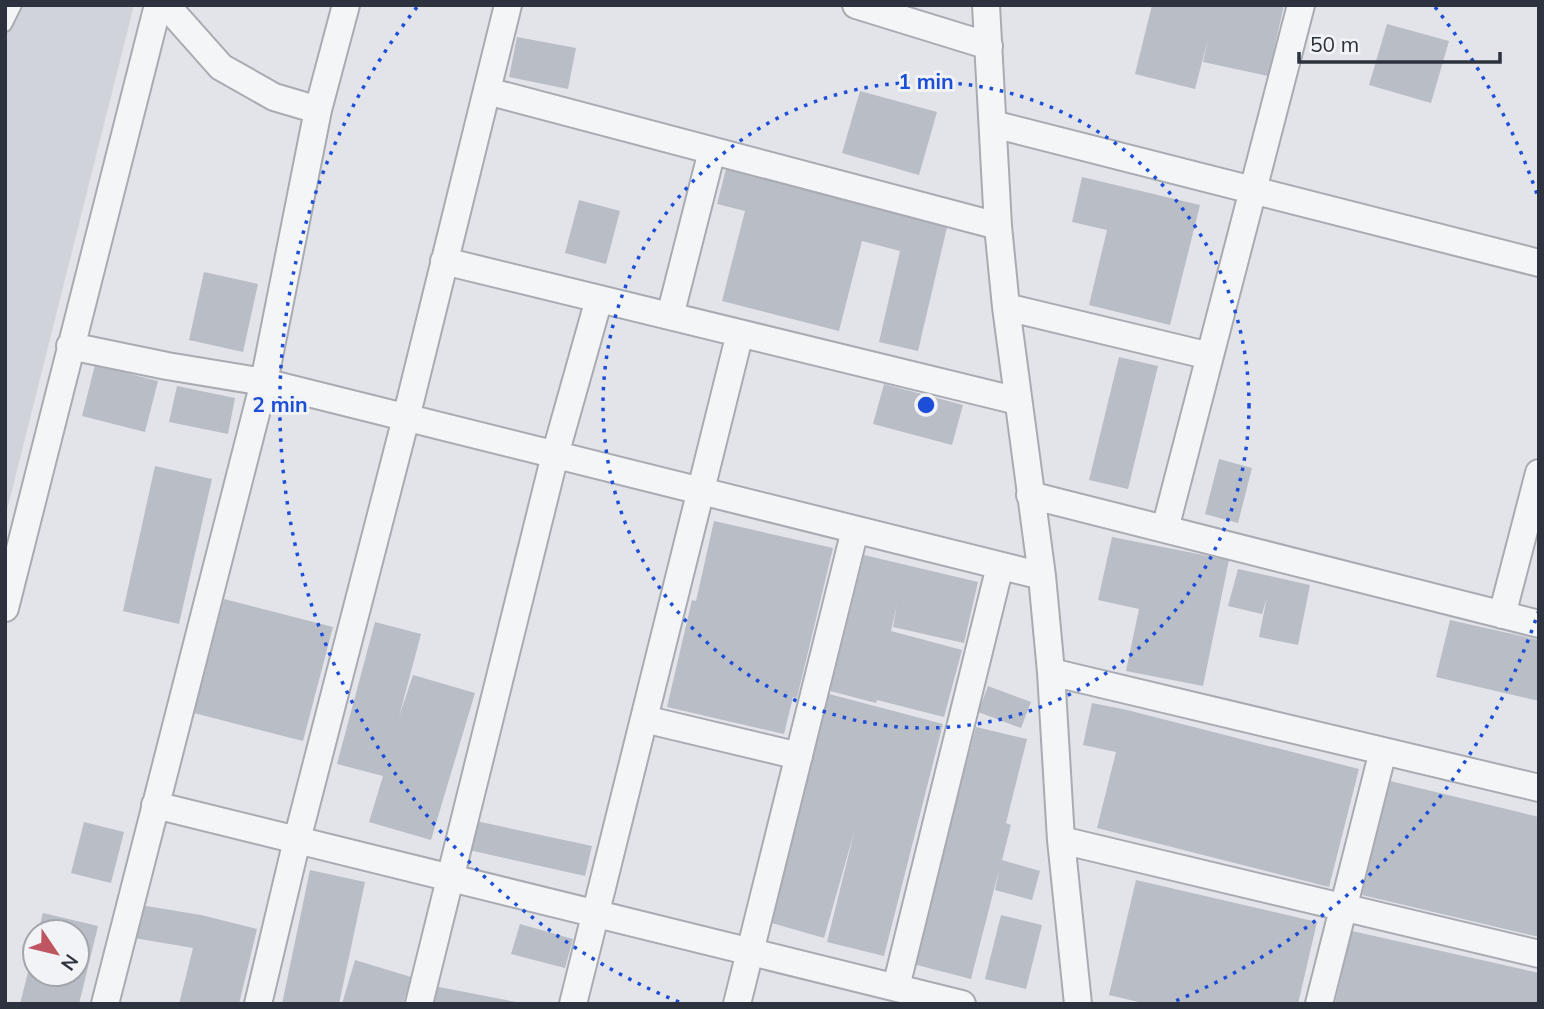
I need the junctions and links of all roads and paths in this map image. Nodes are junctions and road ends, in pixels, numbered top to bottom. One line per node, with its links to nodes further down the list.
1 (15, 5): 9 (lane)
2 (158, 5): 23 (street)
3 (166, 5): 12 (street)
4 (346, 5): 12 (street)
5 (508, 5): 11 (street)
6 (856, 5): 10 (street)
7 (986, 5): 10 (street)
8 (1301, 5): 15 (street)
9 (5, 24)
10 (989, 46): 13 (street)
11 (487, 91): 14 (street); 17 (street)
12 (318, 110): 25 (street)
13 (993, 124): 15 (street); 16 (street)
14 (712, 151): 16 (street); 21 (street)
15 (1253, 190): 18 (street); 24 (street)
16 (998, 226): 20 (street)
17 (444, 261): 19 (street); 27 (street)
18 (1539, 262)
19 (599, 299): 21 (street); 28 (street)
20 (1006, 307): 24 (street); 26 (street)
21 (670, 316): 22 (street)
22 (740, 333): 26 (street); 30 (street)
23 (71, 346): 25 (street); 36 (street)
24 (1210, 356): 32 (street)
25 (264, 382): 27 (street); 44 (street)
26 (1018, 401): 31 (street)
27 (406, 418): 28 (street); 45 (street)
28 (555, 455): 30 (street); 47 (street)
29 (1539, 473): 37 (street)
30 (701, 491): 33 (street); 40 (street)
31 (1030, 495): 32 (street); 35 (street)
32 (1165, 529): 37 (street)
33 (855, 530): 34 (street); 42 (street)
34 (1000, 566): 35 (street); 52 (street)
35 (1042, 576): 39 (street)
36 (5, 608)
37 (1502, 615): 38 (street)
38 (1539, 624)
39 (1051, 672): 41 (street); 46 (street)
40 (644, 719): 42 (street); 49 (street)
41 (1383, 751): 43 (street); 48 (street)
42 (799, 756): 50 (street)
43 (1539, 789)
44 (155, 805): 45 (street); 53 (street)
45 (297, 840): 47 (street); 54 (street)
46 (1061, 840): 48 (street); 59 (street)
47 (451, 878): 49 (street); 55 (street)
48 (1343, 907): 51 (street); 60 (street)
49 (595, 913): 50 (street); 56 (street)
50 (750, 951): 52 (street); 57 (street)
51 (1539, 954)
52 (896, 987): 58 (street)
53 (105, 1004)
54 (258, 1004)
55 (419, 1004)
56 (573, 1004)
57 (737, 1004)
58 (962, 1004)
59 (1079, 1004)
60 (1319, 1004)

